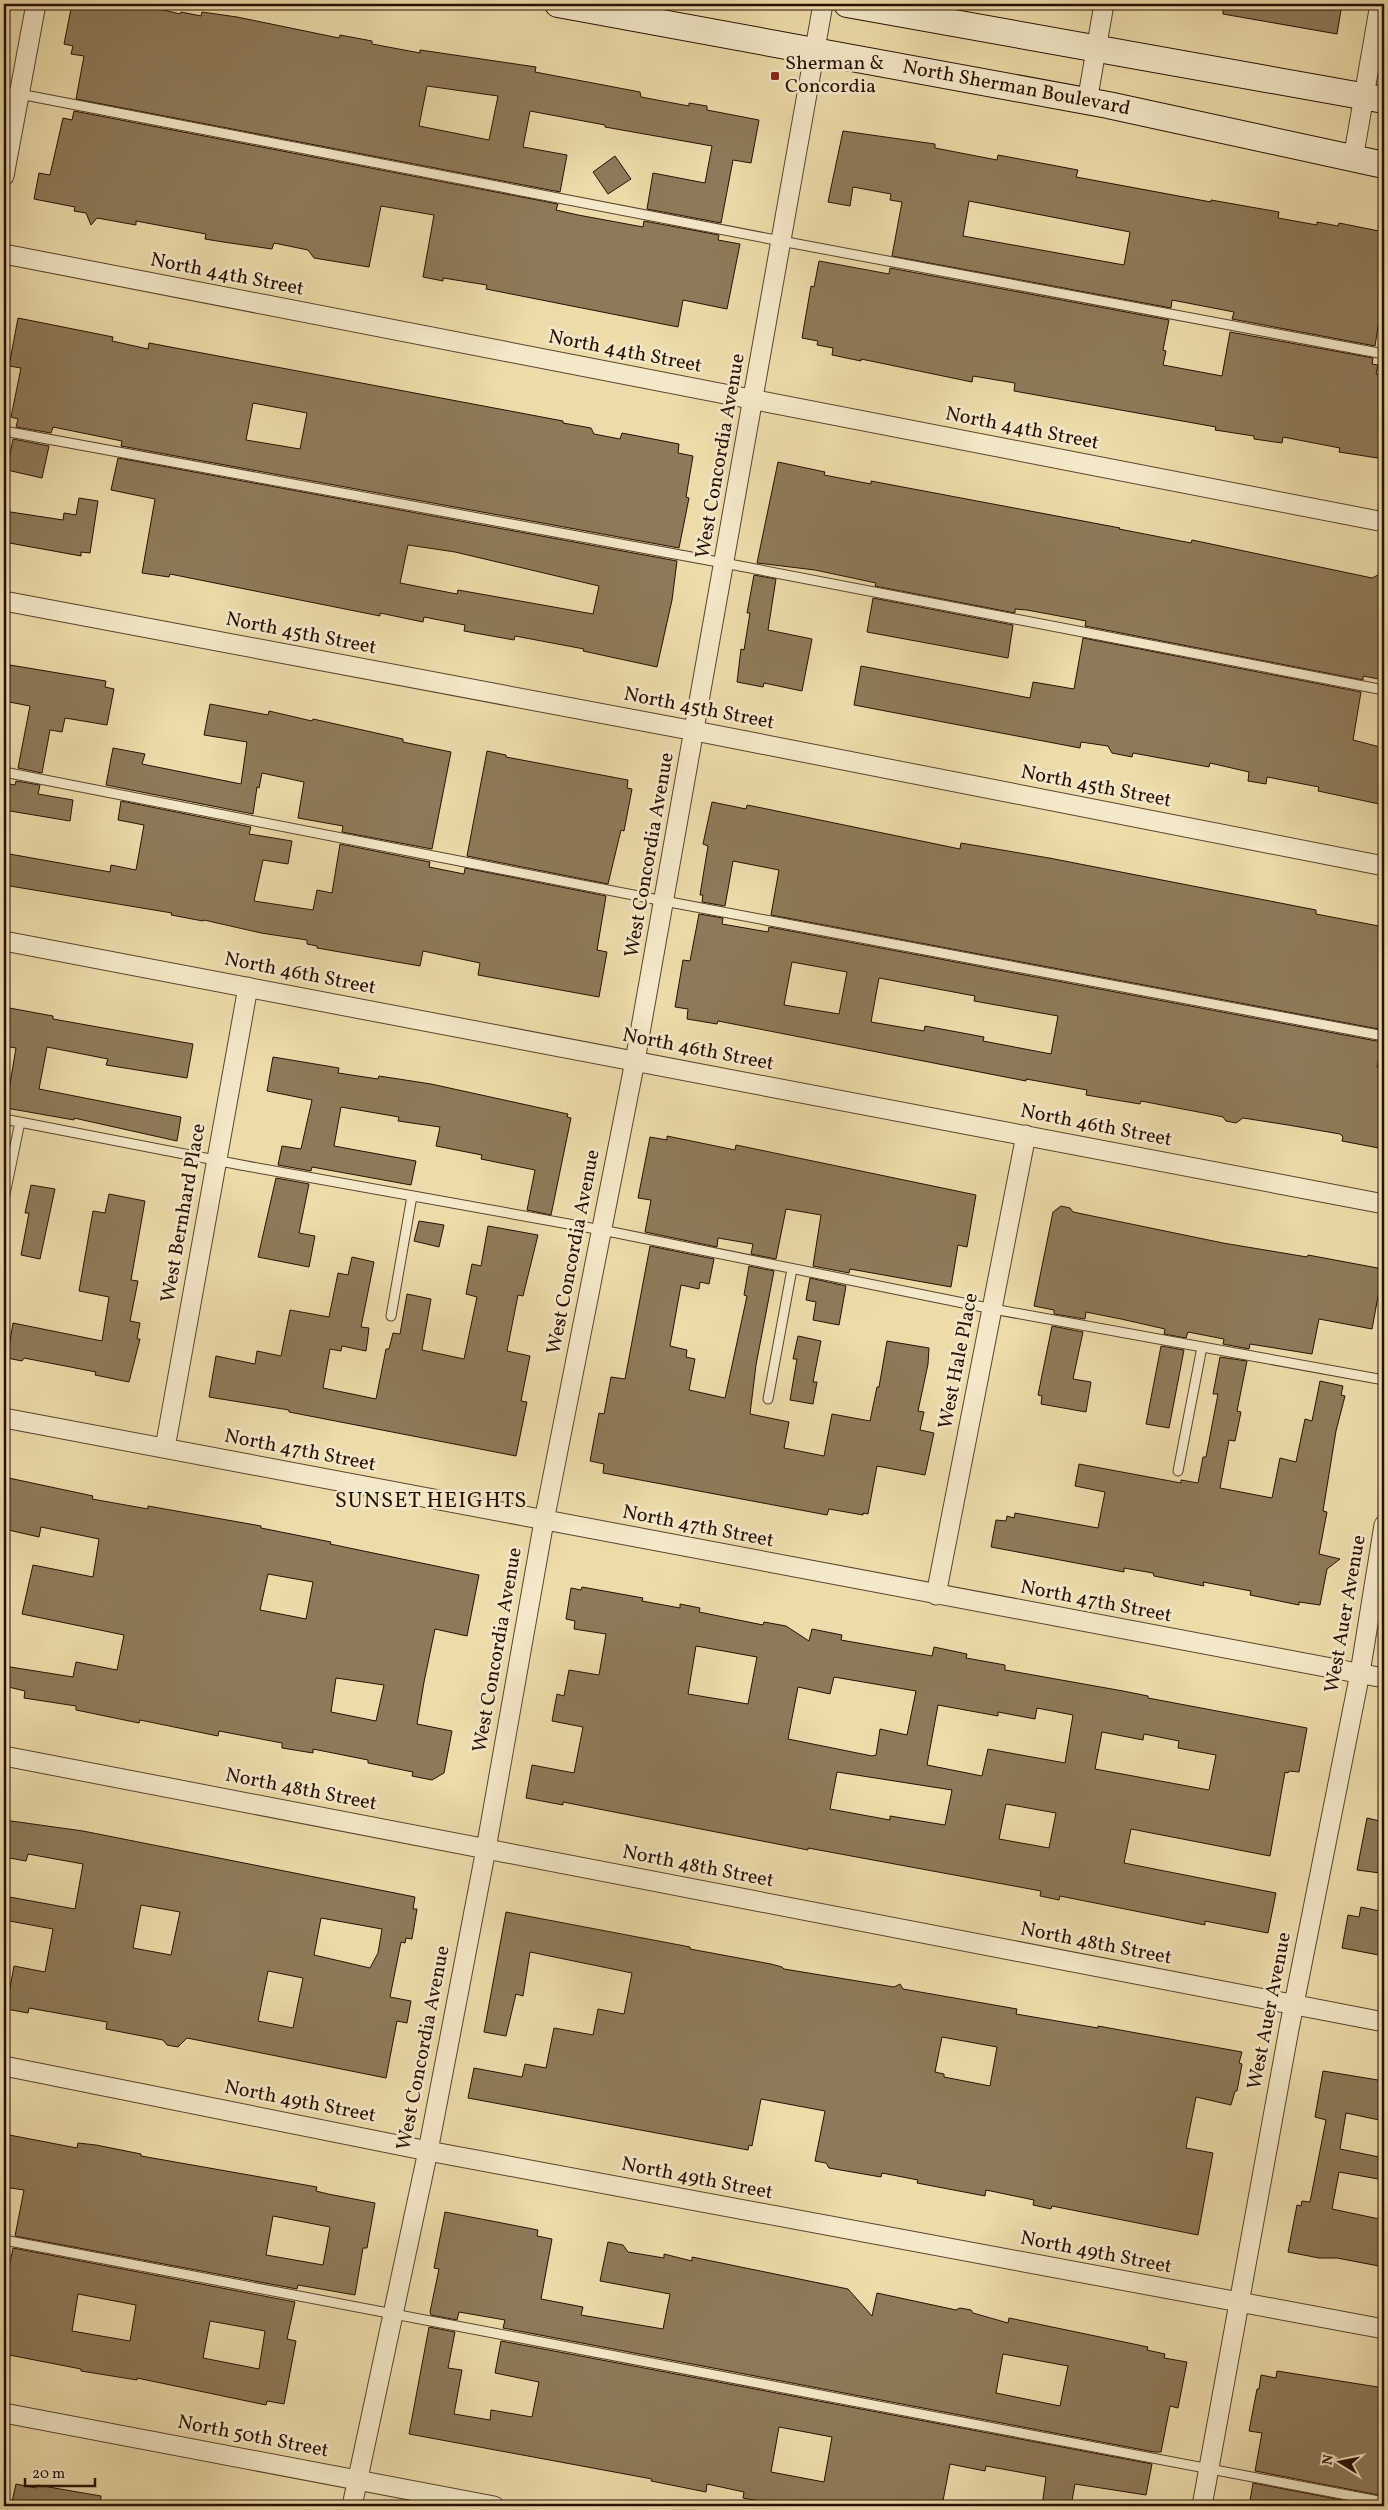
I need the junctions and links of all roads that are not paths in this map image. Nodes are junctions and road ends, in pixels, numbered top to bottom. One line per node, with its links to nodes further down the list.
1 (36, 4): 9 (street)
2 (558, 4): 8 (main road, North Sherman Boulevard)
3 (823, 4): 8 (street, West Concordia Avenue)
4 (847, 4): 7 (main road)
5 (1104, 4): 7 (street)
6 (1380, 4): 10 (street)
7 (1097, 48): 10 (main road); 11 (street)
8 (815, 52): 11 (main road, North Sherman Boulevard); 15 (street, West Concordia Avenue)
9 (11, 93): 14 (street); 15 (lane)
10 (1374, 99): 12 (street)
11 (1087, 102): 12 (main road, North Sherman Boulevard)
12 (1353, 159): 13 (main road, North Sherman Boulevard)
13 (1384, 165)
14 (4, 176)
15 (782, 241): 17 (lane); 18 (street, West Concordia Avenue)
16 (4, 254): 18 (street, North 44th Street)
17 (1384, 354)
18 (753, 400): 20 (street, North 44th Street); 21 (street, West Concordia Avenue)
19 (4, 430): 21 (lane)
20 (1384, 522)
21 (724, 563): 23 (lane); 24 (street, West Concordia Avenue)
22 (4, 601): 24 (street, North 45th Street)
23 (1384, 690)
24 (695, 731): 26 (street, North 45th Street); 27 (street, West Concordia Avenue)
25 (4, 772): 27 (lane)
26 (1384, 866)
27 (664, 900): 30 (lane); 31 (street, West Concordia Avenue)
28 (4, 941): 29 (street, North 46th Street)
29 (248, 987): 31 (street, North 46th Street); 35 (street, West Bernhard Place)
30 (1384, 1036)
31 (635, 1061): 34 (street, North 46th Street); 39 (street, West Concordia Avenue)
32 (4, 1118): 33 (lane)
33 (20, 1122): 35 (lane); 37 (lane)
34 (1026, 1135): 38 (street, North 46th Street); 41 (street, West Hale Place)
35 (217, 1160): 36 (lane); 47 (street, West Bernhard Place)
36 (412, 1196): 39 (lane); 42 (lane)
37 (4, 1199)
38 (1384, 1204)
39 (602, 1230): 40 (lane); 49 (street, West Concordia Avenue)
40 (792, 1269): 41 (lane); 45 (lane)
41 (993, 1309): 43 (lane); 51 (street, West Hale Place)
42 (391, 1316)
43 (1202, 1347): 44 (lane); 48 (lane)
44 (1384, 1380)
45 (768, 1399)
46 (4, 1418): 47 (street, North 47th Street)
47 (165, 1448): 49 (street, North 47th Street)
48 (1178, 1471)
49 (544, 1521): 51 (street, North 47th Street); 55 (street, West Concordia Avenue)
50 (1384, 1524): 52 (street, West Auer Avenue)
51 (936, 1595): 52 (street, North 47th Street)
52 (1360, 1673): 53 (street, North 47th Street); 56 (street, West Auer Avenue)
53 (1384, 1678)
54 (4, 1756): 55 (street, North 48th Street)
55 (486, 1848): 56 (street, North 48th Street); 59 (street, West Concordia Avenue)
56 (1294, 2005): 57 (street, North 48th Street); 61 (street, West Auer Avenue)
57 (1384, 2022)
58 (4, 2066): 59 (street, North 49th Street)
59 (428, 2151): 61 (street, North 49th Street); 62 (street, West Concordia Avenue)
60 (4, 2240): 62 (lane)
61 (1238, 2302): 63 (street, North 49th Street); 65 (street, West Auer Avenue)
62 (392, 2314): 65 (lane); 66 (street, West Concordia Avenue)
63 (1384, 2329)
64 (4, 2414): 66 (street, North 50th Street)
65 (1209, 2468): 67 (lane); 70 (street, West Auer Avenue)
66 (357, 2480): 68 (street, West Concordia Avenue); 69 (street, North 50th Street)
67 (1384, 2502)
68 (352, 2506)
69 (494, 2506)
70 (1202, 2506)

